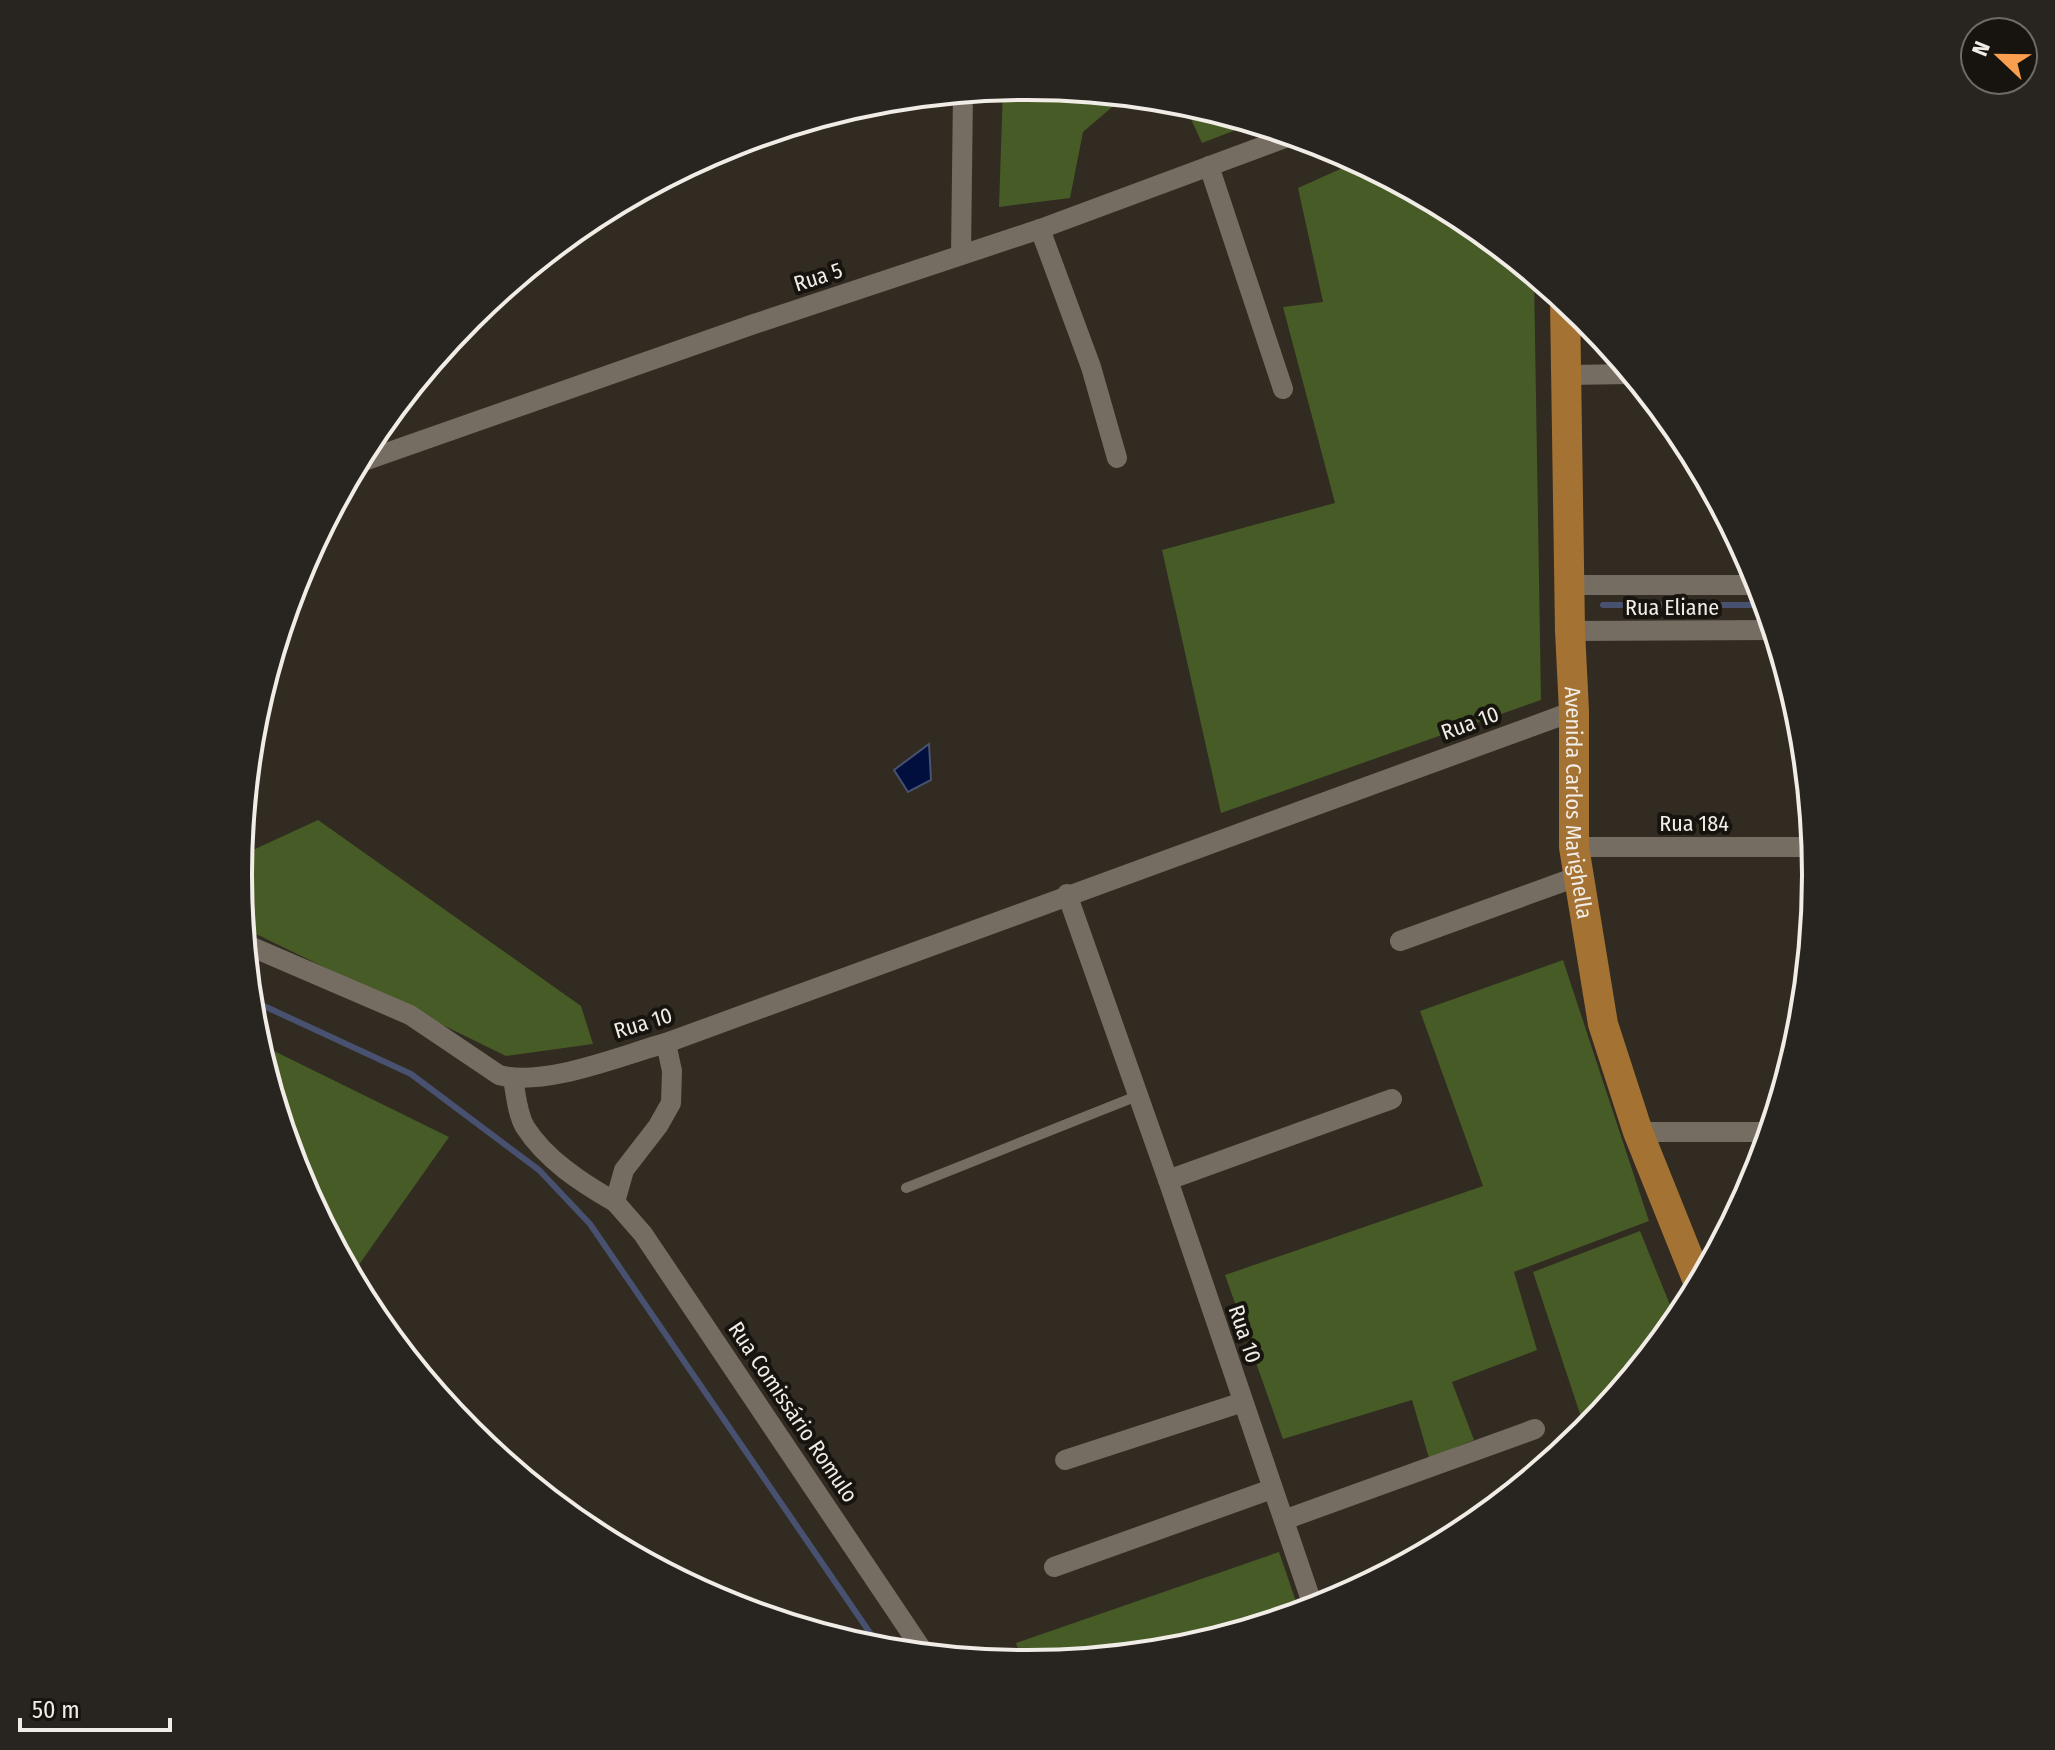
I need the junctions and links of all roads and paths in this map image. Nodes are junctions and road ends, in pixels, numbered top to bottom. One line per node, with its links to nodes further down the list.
1 (963, 103): 5 (street)
2 (1277, 141): 3 (street, Rua 5)
3 (1209, 166): 4 (street, Rua 5); 9 (street)
4 (1040, 229): 5 (street, Rua 5); 11 (street)
5 (961, 255): 10 (street, Rua 5)
6 (1566, 317): 8 (main road, Avenida Carlos Marighella)
7 (1618, 374): 8 (street)
8 (1568, 375): 12 (main road, Avenida Carlos Marighella)
9 (1283, 389)
10 (375, 457)
11 (1117, 458)
12 (1570, 585): 13 (street, Rua Eliane); 15 (main road, Avenida Carlos Marighella)
13 (1746, 585)
14 (1762, 630): 15 (street, Rua Eliane)
15 (1570, 631): 16 (main road, Avenida Carlos Marighella)
16 (1574, 711): 18 (main road, Avenida Carlos Marighella); 19 (street, Rua 10)
17 (1801, 848): 18 (street, Rua 184)
18 (1577, 861): 20 (street, Rua 184); 26 (main road, Avenida Carlos Marighella)
19 (1067, 894): 22 (street, Rua 10); 24 (street, Rua 10)
20 (1400, 941)
21 (256, 949): 23 (street)
22 (666, 1043): 23 (street, Rua 10); 30 (street)
23 (513, 1079): 30 (street, Rua Comissário Romulo)
24 (1137, 1096): 28 (street, Rua 10); 29 (lane)
25 (1392, 1099): 28 (street)
26 (1638, 1132): 27 (street); 31 (main road, Avenida Carlos Marighella)
27 (1758, 1132)
28 (1168, 1180): 32 (street, Rua 10)
29 (906, 1188)
30 (615, 1202): 39 (street, Rua Comissário Romulo)
31 (1694, 1271)
32 (1243, 1402): 34 (street); 35 (street, Rua 10)
33 (1535, 1429): 36 (street)
34 (1065, 1460)
35 (1272, 1489): 36 (street, Rua 10); 37 (street)
36 (1284, 1520): 38 (street, Rua 10)
37 (1054, 1567)
38 (1310, 1596)
39 (917, 1642)

